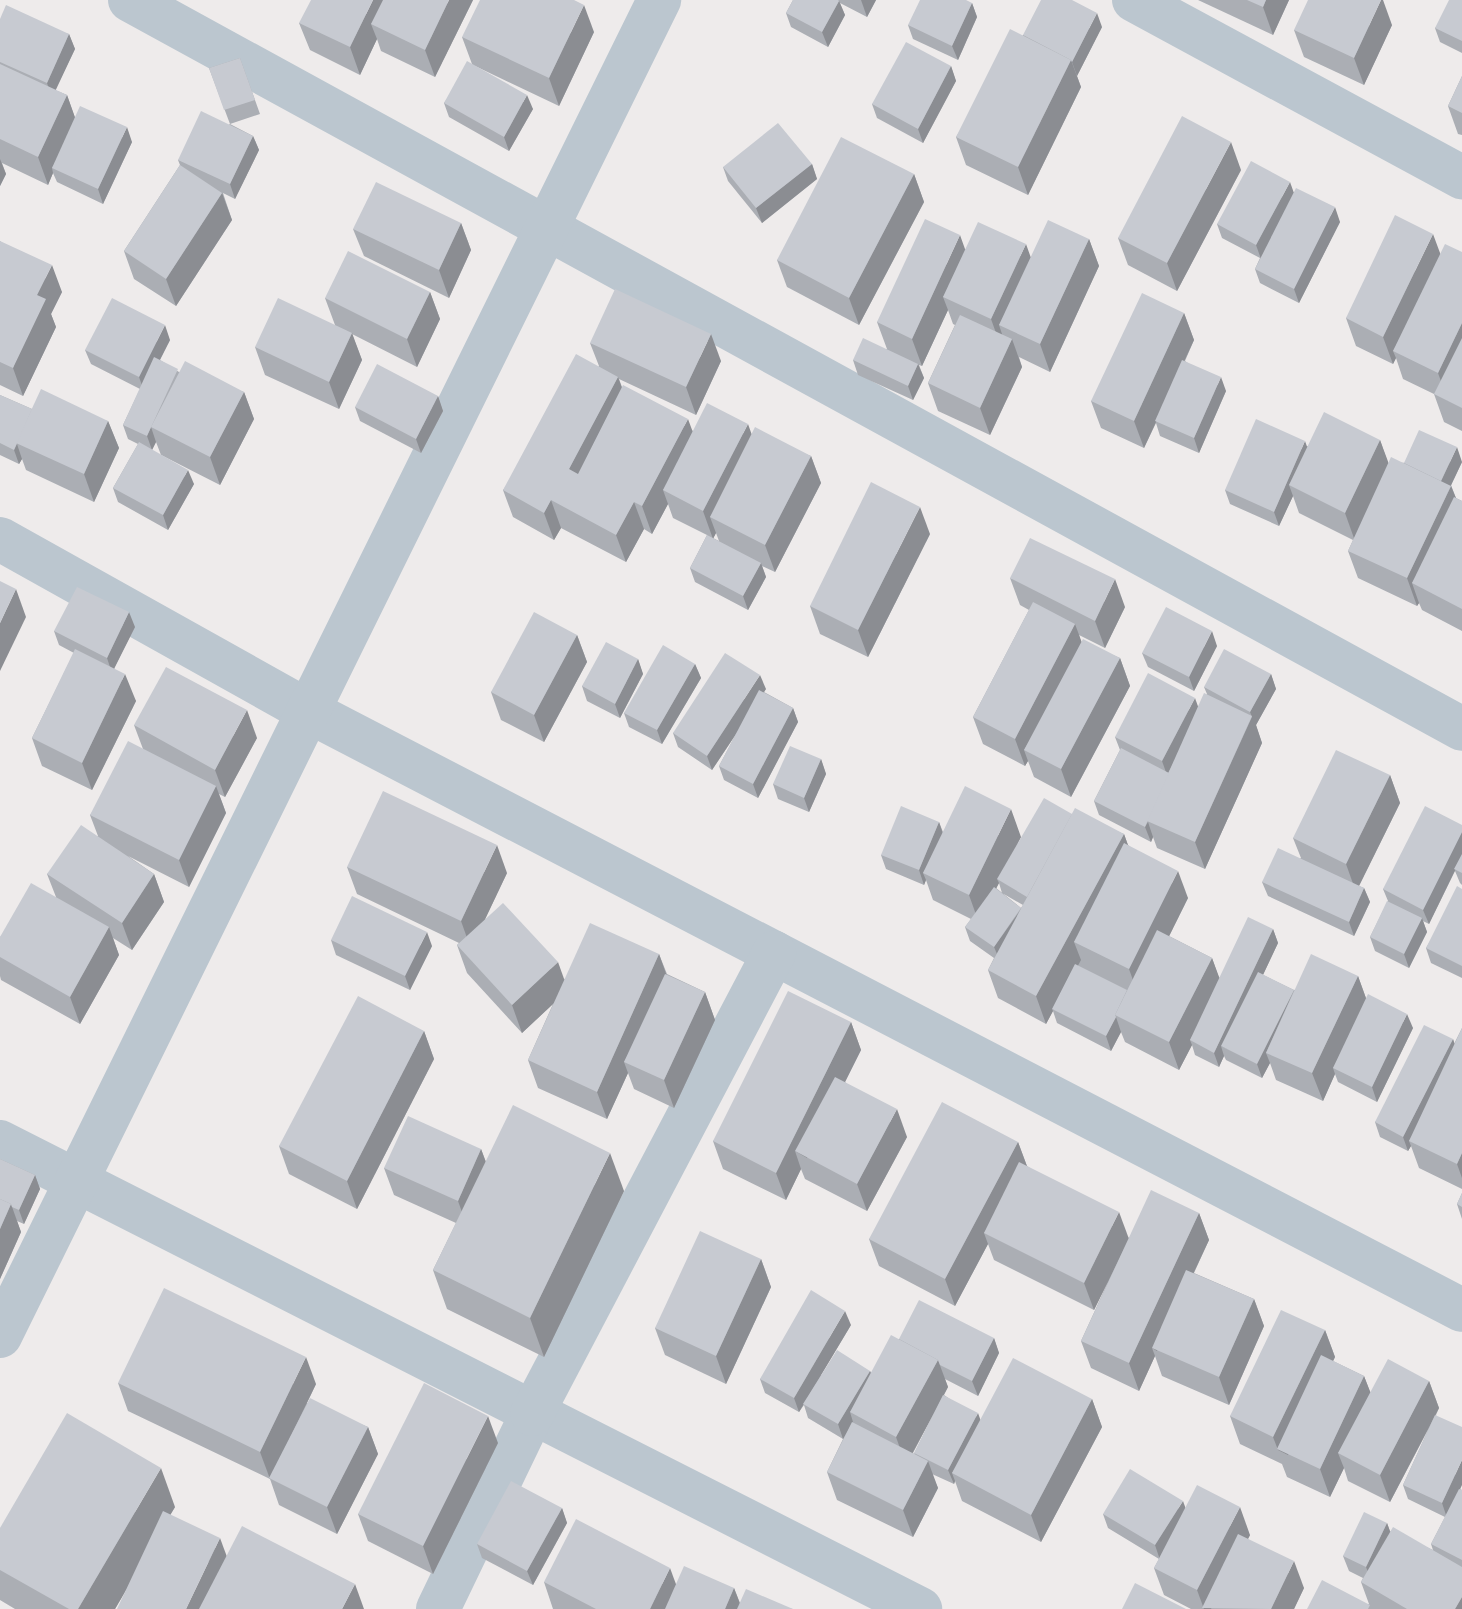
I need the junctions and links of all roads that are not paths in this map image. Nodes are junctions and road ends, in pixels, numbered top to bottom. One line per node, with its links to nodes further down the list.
1 (130, 0): 5 (street)
2 (659, 0): 5 (street)
3 (1134, 0): 4 (street)
4 (1462, 177)
5 (546, 229): 7 (street); 8 (street)
6 (0, 539): 7 (street)
7 (308, 711): 9 (street); 11 (street)
8 (1462, 729)
9 (774, 953): 12 (street); 14 (street)
10 (0, 1142): 11 (street)
11 (75, 1184): 13 (street); 14 (street)
12 (1462, 1310)
13 (0, 1336)
14 (532, 1414): 15 (street); 16 (street)
15 (438, 1609)
16 (920, 1609)

